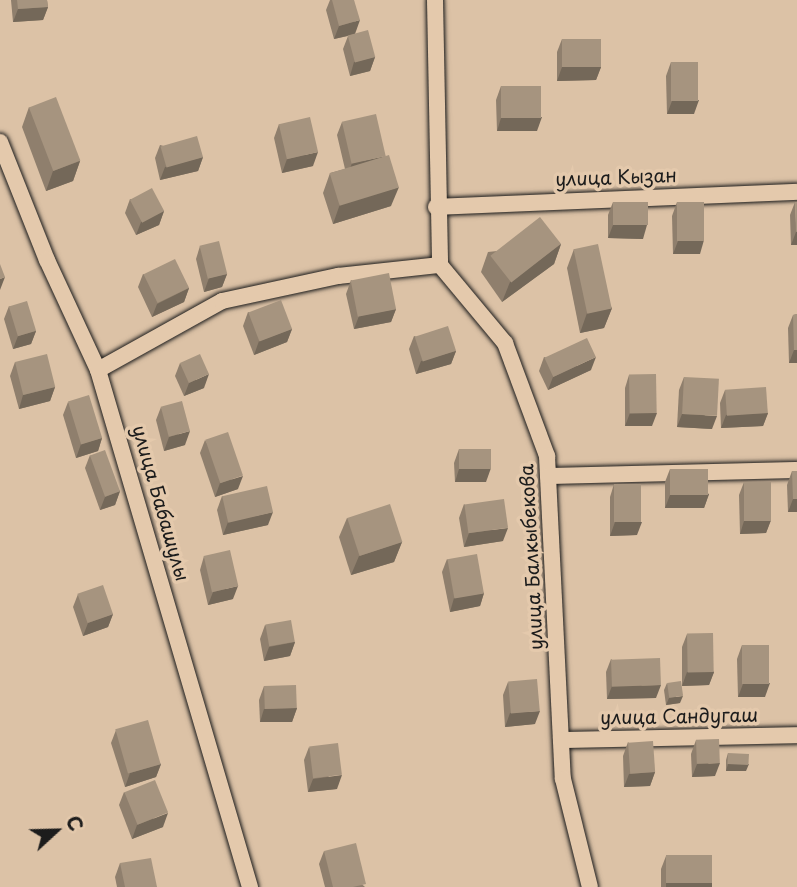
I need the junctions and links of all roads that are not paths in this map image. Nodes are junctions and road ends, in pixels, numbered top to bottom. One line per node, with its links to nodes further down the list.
1 (435, 0): 4 (street)
2 (0, 142): 6 (street, улица Бабашулы)
3 (797, 192): 4 (street, улица Кызан)
4 (436, 207): 5 (street)
5 (440, 265): 6 (street); 8 (street, улица Балкыбекова)
6 (98, 370): 11 (street, улица Бабашулы)
7 (797, 470): 8 (street)
8 (548, 476): 10 (street, улица Балкыбекова)
9 (797, 735): 10 (street, улица Сандугаш)
10 (561, 740): 12 (street, улица Балкыбекова)
11 (250, 887)
12 (590, 887)

